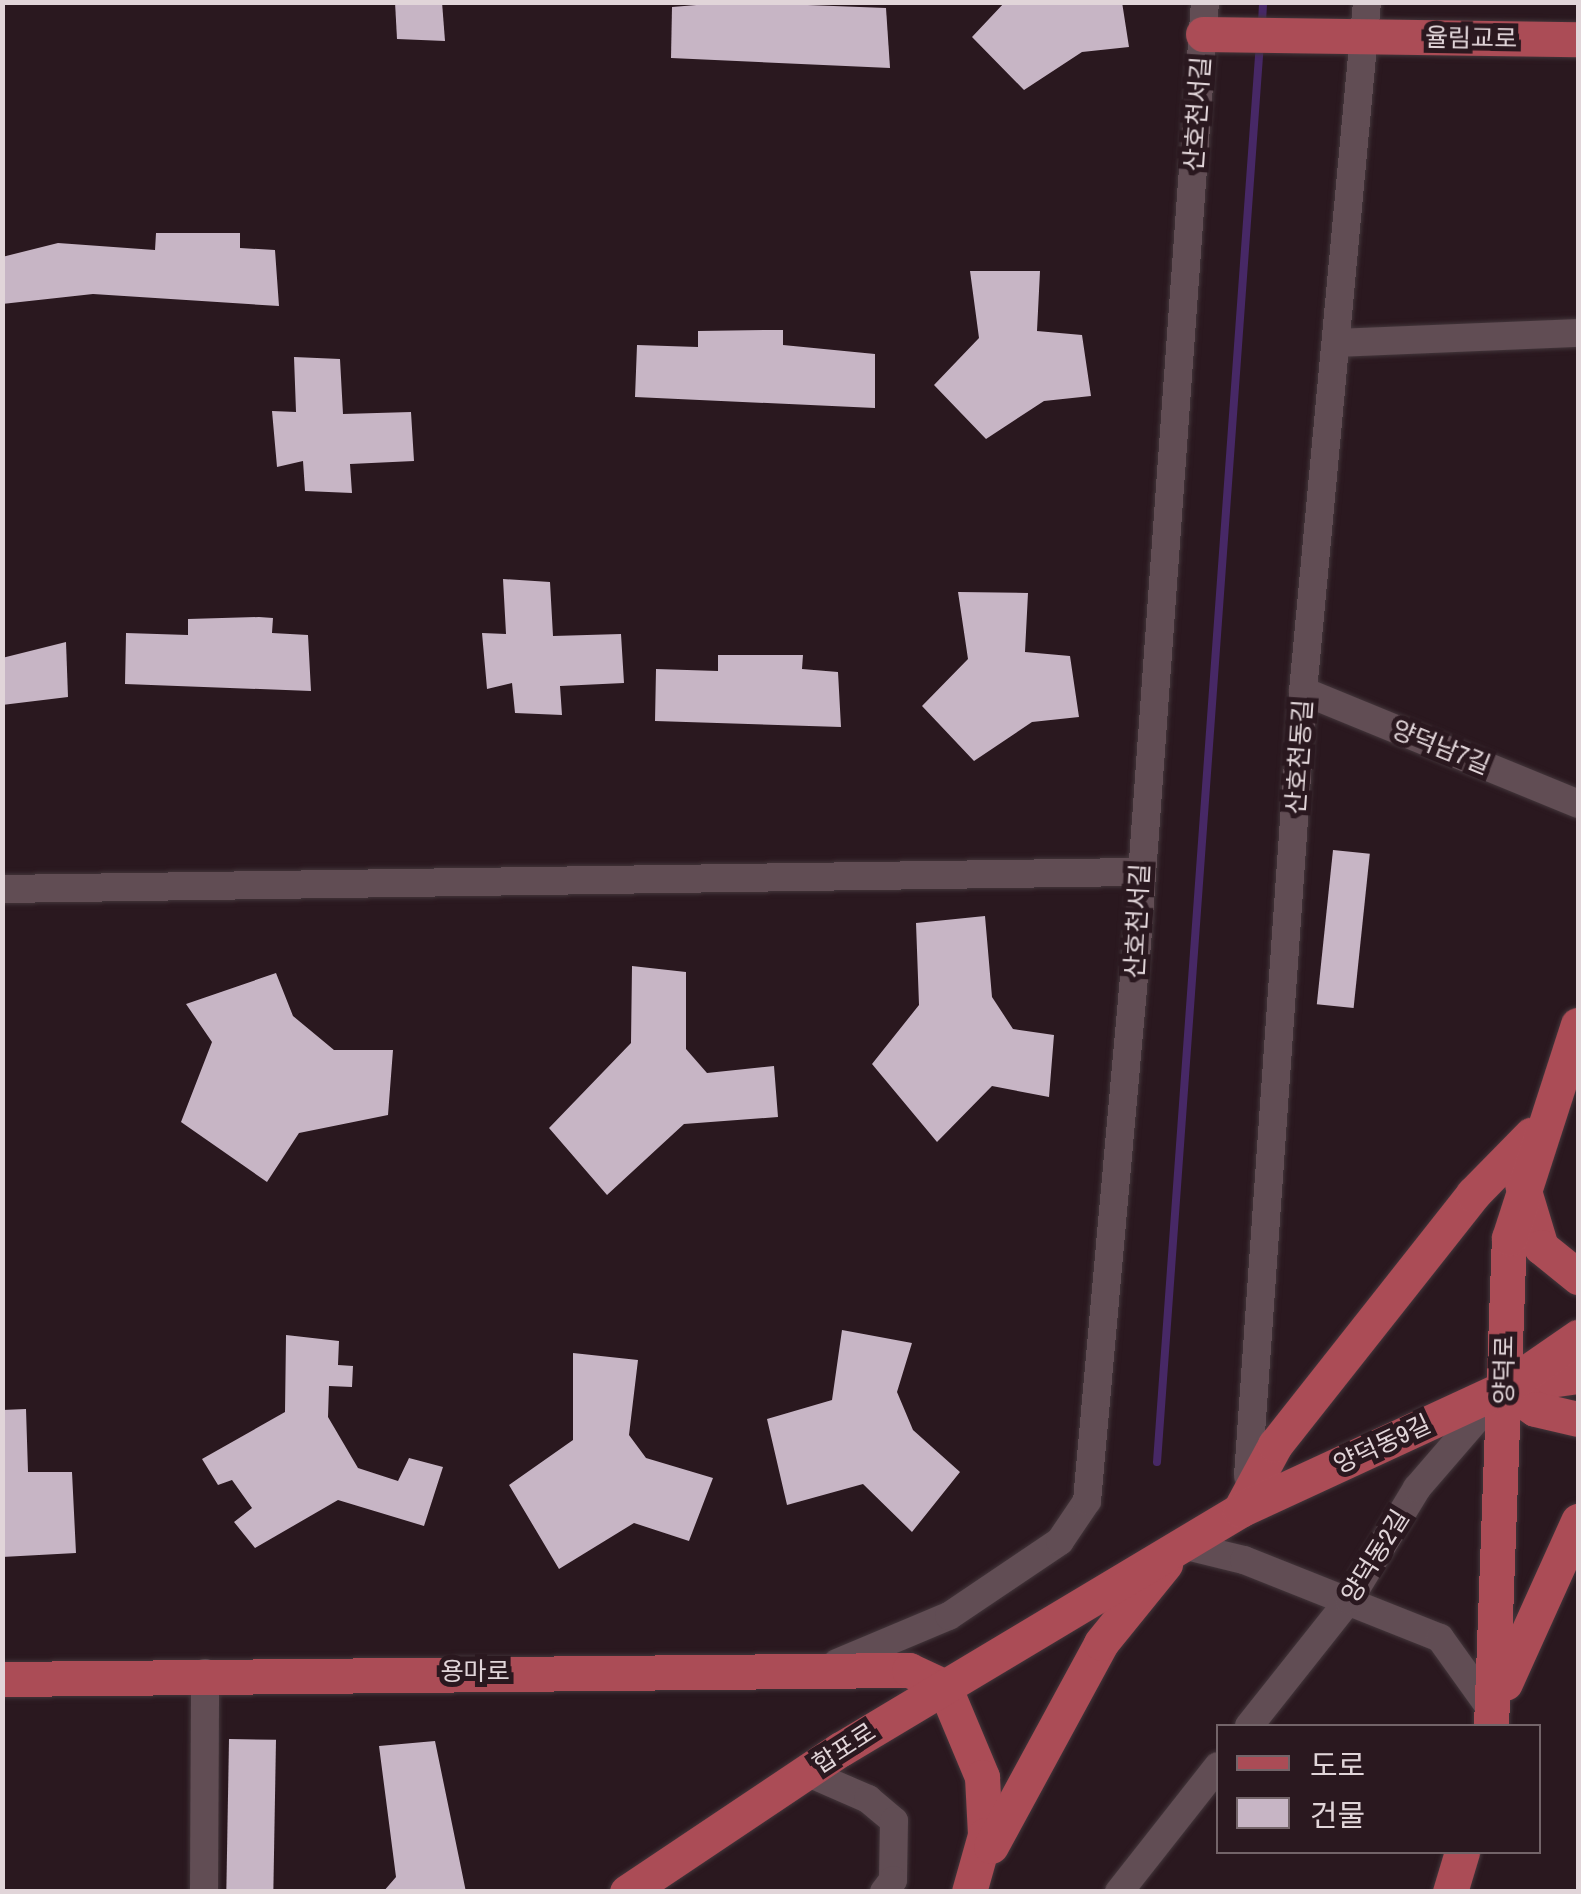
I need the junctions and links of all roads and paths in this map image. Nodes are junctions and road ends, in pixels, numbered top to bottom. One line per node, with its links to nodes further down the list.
1 (1204, 18): 2 (main road, 율림교로); 8 (street, 산호천서길)
2 (1365, 20): 3 (main road, 율림교로); 5 (street, 산호천동길)
3 (1578, 39)
4 (1578, 333): 5 (street)
5 (1338, 343): 6 (street, 산호천동길)
6 (1303, 691): 7 (street, 양덕남7길); 18 (street, 산호천동길)
7 (1578, 804)
8 (1138, 872): 9 (street); 23 (street, 산호천서길)
9 (2, 889)
10 (1578, 1025): 11 (main road, 양덕로)
11 (1539, 1127): 12 (main road, 양덕로); 18 (main road)
12 (1521, 1180): 13 (main road); 16 (main road, 양덕로)
13 (1578, 1278)
14 (1578, 1336): 16 (main road, 양덕동9길)
15 (1578, 1376): 16 (main road)
16 (1504, 1388): 17 (main road); 18 (main road, 양덕동9길); 21 (street, 양덕동2길); 27 (main road, 양덕로)
17 (1578, 1419)
18 (1240, 1510): 20 (main road, 양덕동9길)
19 (1578, 1521): 27 (main road)
20 (1174, 1549): 21 (street); 22 (main road, 양덕동9길); 32 (main road)
21 (1349, 1600): 27 (street); 28 (street, 양덕동2길)
22 (1066, 1612): 26 (main road, 합포로)
23 (803, 1670): 24 (main road, 용마로); 26 (main road, 용마로)
24 (205, 1673): 25 (main road, 용마로); 33 (street)
25 (2, 1678)
26 (944, 1686): 30 (main road, 합포로); 32 (main road)
27 (1492, 1719)
28 (1251, 1724)
29 (1216, 1769): 36 (street)
30 (806, 1772): 34 (main road, 합포로); 35 (street)
31 (1461, 1854): 37 (main road)
32 (972, 1887)
33 (204, 1892)
34 (627, 1892)
35 (884, 1892)
36 (1120, 1892)
37 (1450, 1892)

